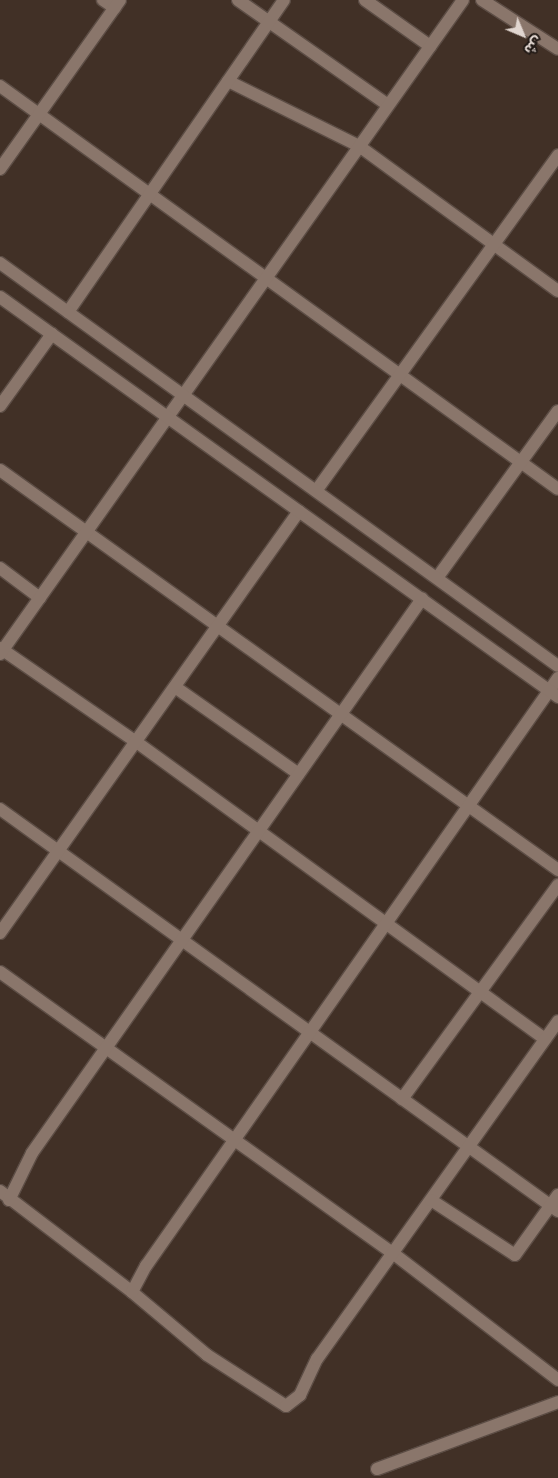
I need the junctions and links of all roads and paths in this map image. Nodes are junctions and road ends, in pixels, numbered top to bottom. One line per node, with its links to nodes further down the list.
1 (104, 0): 7 (street)
2 (238, 0): 8 (street)
3 (284, 0): 8 (street)
4 (365, 0): 9 (street)
5 (463, 0): 9 (street)
6 (482, 0): 10 (street)
7 (118, 4): 14 (street)
8 (269, 21): 11 (street); 13 (street)
9 (430, 46): 13 (street)
10 (558, 49)
11 (228, 80): 15 (street); 18 (street)
12 (0, 86): 14 (street)
13 (388, 106): 15 (street)
14 (39, 115): 17 (street); 18 (street)
15 (359, 146): 19 (street); 21 (street)
16 (556, 162): 19 (street)
17 (0, 169)
18 (150, 193): 21 (street); 24 (street)
19 (493, 244): 22 (street); 26 (street)
20 (0, 263): 24 (street)
21 (266, 278): 26 (street); 27 (street)
22 (558, 291)
23 (0, 297): 25 (street)
24 (68, 312): 27 (street)
25 (52, 334): 28 (street); 30 (street)
26 (400, 374): 31 (street); 34 (street)
27 (183, 395): 30 (street); 34 (street)
28 (0, 406)
29 (558, 411): 31 (street)
30 (168, 416): 35 (street); 36 (street)
31 (522, 461): 33 (street); 38 (street)
32 (0, 470): 36 (street)
33 (558, 489)
34 (316, 491): 38 (street)
35 (299, 511): 40 (street); 41 (street)
36 (86, 533): 39 (street); 41 (street)
37 (0, 568): 39 (street)
38 (437, 578): 43 (street)
39 (40, 598): 42 (street)
40 (422, 600): 46 (street); 47 (street)
41 (218, 625): 45 (street); 47 (street)
42 (1, 651): 48 (street)
43 (558, 666)
44 (558, 678): 46 (street)
45 (175, 687): 48 (street); 49 (street)
46 (553, 694): 50 (street)
47 (341, 714): 49 (street); 50 (street)
48 (135, 741): 52 (street); 53 (street)
49 (299, 774): 52 (street)
50 (470, 804): 54 (street); 56 (street)
51 (0, 808): 53 (street)
52 (259, 831): 56 (street); 58 (street)
53 (58, 849): 57 (street); 58 (street)
54 (558, 870)
55 (558, 885): 60 (street)
56 (385, 925): 60 (street); 62 (street)
57 (0, 933)
58 (183, 942): 62 (street); 64 (street)
59 (0, 972): 64 (street)
60 (481, 991): 63 (street); 65 (street)
61 (558, 1021): 63 (street)
62 (310, 1032): 65 (street); 66 (street)
63 (545, 1039): 67 (street)
64 (107, 1047): 66 (street); 68 (street)
65 (402, 1099): 67 (street)
66 (234, 1140): 71 (street); 72 (street)
67 (469, 1146): 69 (street); 70 (street)
68 (4, 1195): 72 (street)
69 (430, 1200): 70 (street); 71 (street)
70 (555, 1203)
71 (394, 1254): 72 (street); 73 (street)
72 (132, 1292)
73 (558, 1380)
74 (558, 1402): 75 (street)
75 (377, 1469)

